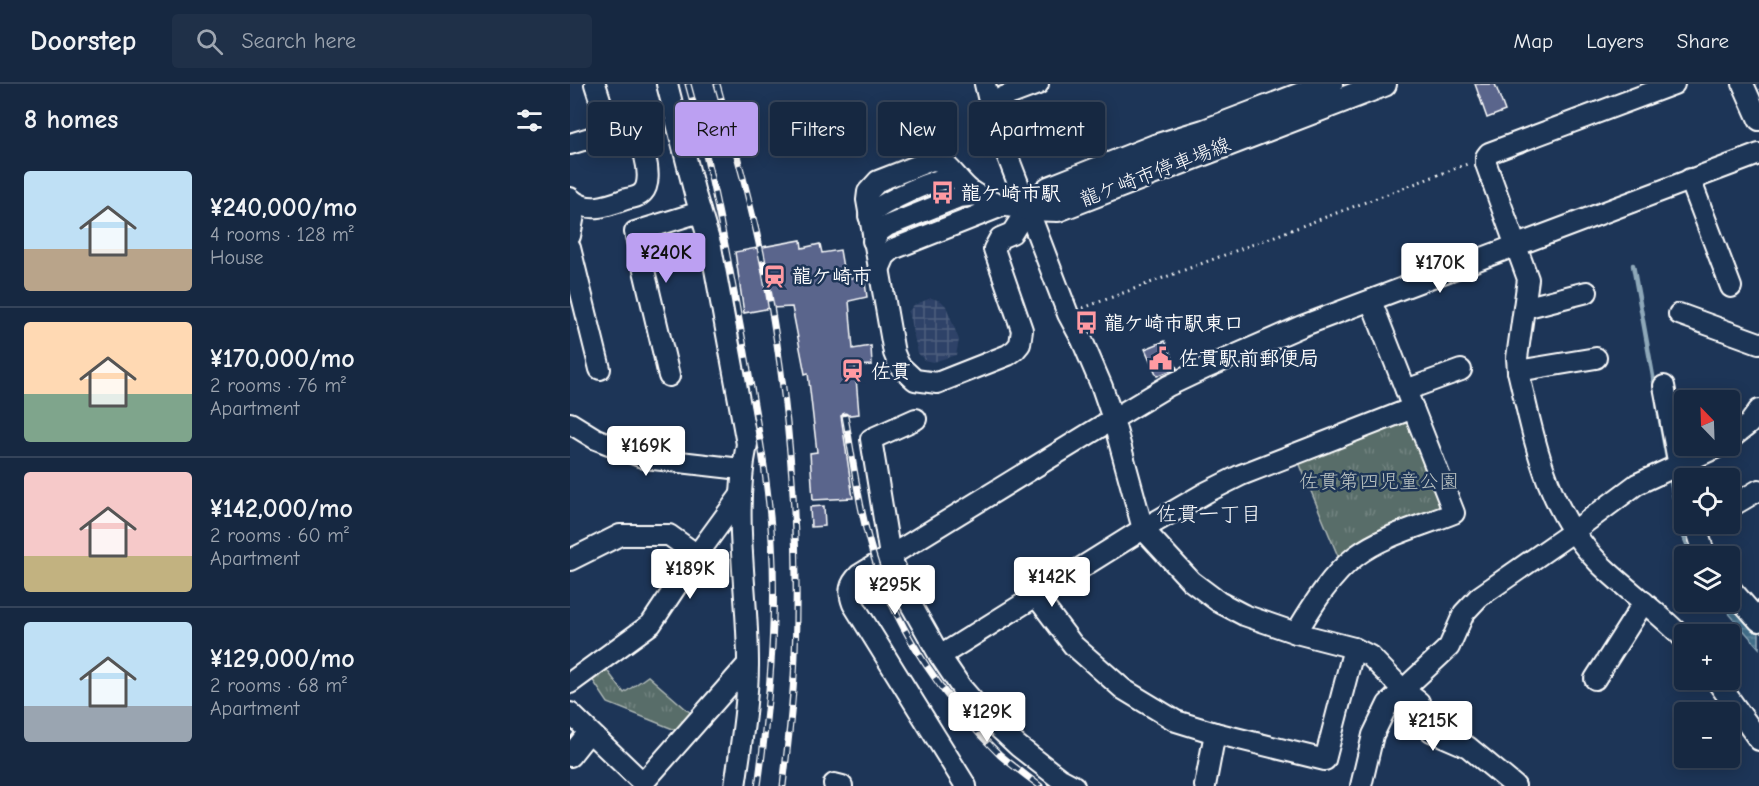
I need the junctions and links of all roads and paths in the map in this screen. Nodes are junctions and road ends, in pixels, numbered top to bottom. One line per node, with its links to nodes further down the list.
1 (595, 84): 10 (street)
2 (667, 84): 22 (street)
3 (985, 84): 21 (street)
4 (1038, 84): 9 (street)
5 (1330, 84): 21 (main road, 龍ケ崎市停車場線)
6 (1384, 84): 21 (main road, 龍ケ崎市停車場線)
7 (1674, 84): 16 (street)
8 (1743, 84): 11 (street)
9 (1003, 97)
10 (601, 102)
11 (1759, 120)
12 (588, 138): 13 (street)
13 (570, 144)
14 (1759, 154): 17 (street)
15 (645, 156): 19 (street)
16 (1486, 157): 25 (street); 32 (path)
17 (1690, 179): 25 (street); 28 (street)
18 (977, 195): 20 (street); 24 (street); 24 (street)
19 (573, 201): 23 (street)
20 (1002, 206): 21 (street); 27 (street)
21 (1028, 208): 27 (street); 32 (street)
22 (700, 212): 39 (street); 49 (street)
23 (570, 236)
24 (873, 241): 27 (street)
25 (1516, 245): 30 (street); 31 (street)
26 (570, 248): 36 (street)
27 (878, 272)
28 (1731, 287)
29 (1587, 292): 31 (street)
30 (1371, 301): 41 (street); 44 (street)
31 (1524, 308): 38 (street)
32 (1068, 314): 44 (street)
33 (1679, 314): 34 (street)
34 (1759, 343)
35 (1596, 358): 38 (street)
36 (600, 369)
37 (1461, 370): 41 (street)
38 (1518, 371): 54 (street)
39 (669, 376)
40 (1664, 386): 48 (street)
41 (1409, 399): 53 (street); 63 (street)
42 (1759, 410): 46 (street)
43 (916, 419): 56 (street)
44 (1113, 419): 53 (street); 56 (street)
45 (570, 423): 49 (street)
46 (1740, 431)
47 (1700, 456): 48 (street)
48 (1679, 466): 54 (street)
49 (741, 469): 51 (street)
50 (1759, 490): 52 (street)
51 (740, 496): 55 (street); 66 (street)
52 (1740, 501)
53 (1143, 529): 58 (street); 63 (street)
54 (1574, 531): 60 (street); 69 (street)
55 (697, 555): 57 (street); 68 (street)
56 (890, 556): 65 (street); 78 (street)
57 (570, 560)
58 (1036, 596): 65 (street); 73 (street)
59 (1740, 599): 61 (street)
60 (1644, 602): 62 (street); 67 (street)
61 (1759, 621)
62 (1674, 630)
63 (1296, 633): 64 (street)
64 (1354, 648): 69 (street); 73 (street)
65 (940, 656): 79 (street)
66 (748, 664): 76 (street); 77 (street)
67 (1595, 679)
68 (570, 683)
69 (1402, 689): 81 (street); 82 (street)
70 (1723, 690): 74 (street)
71 (570, 713): 72 (street)
72 (589, 732): 75 (street); 76 (street)
73 (1215, 733): 80 (street)
74 (1759, 740)
75 (570, 756)
76 (641, 785)
77 (735, 786)
78 (966, 786)
79 (1074, 786)
80 (1205, 786)
81 (1361, 786)
82 (1515, 786)

